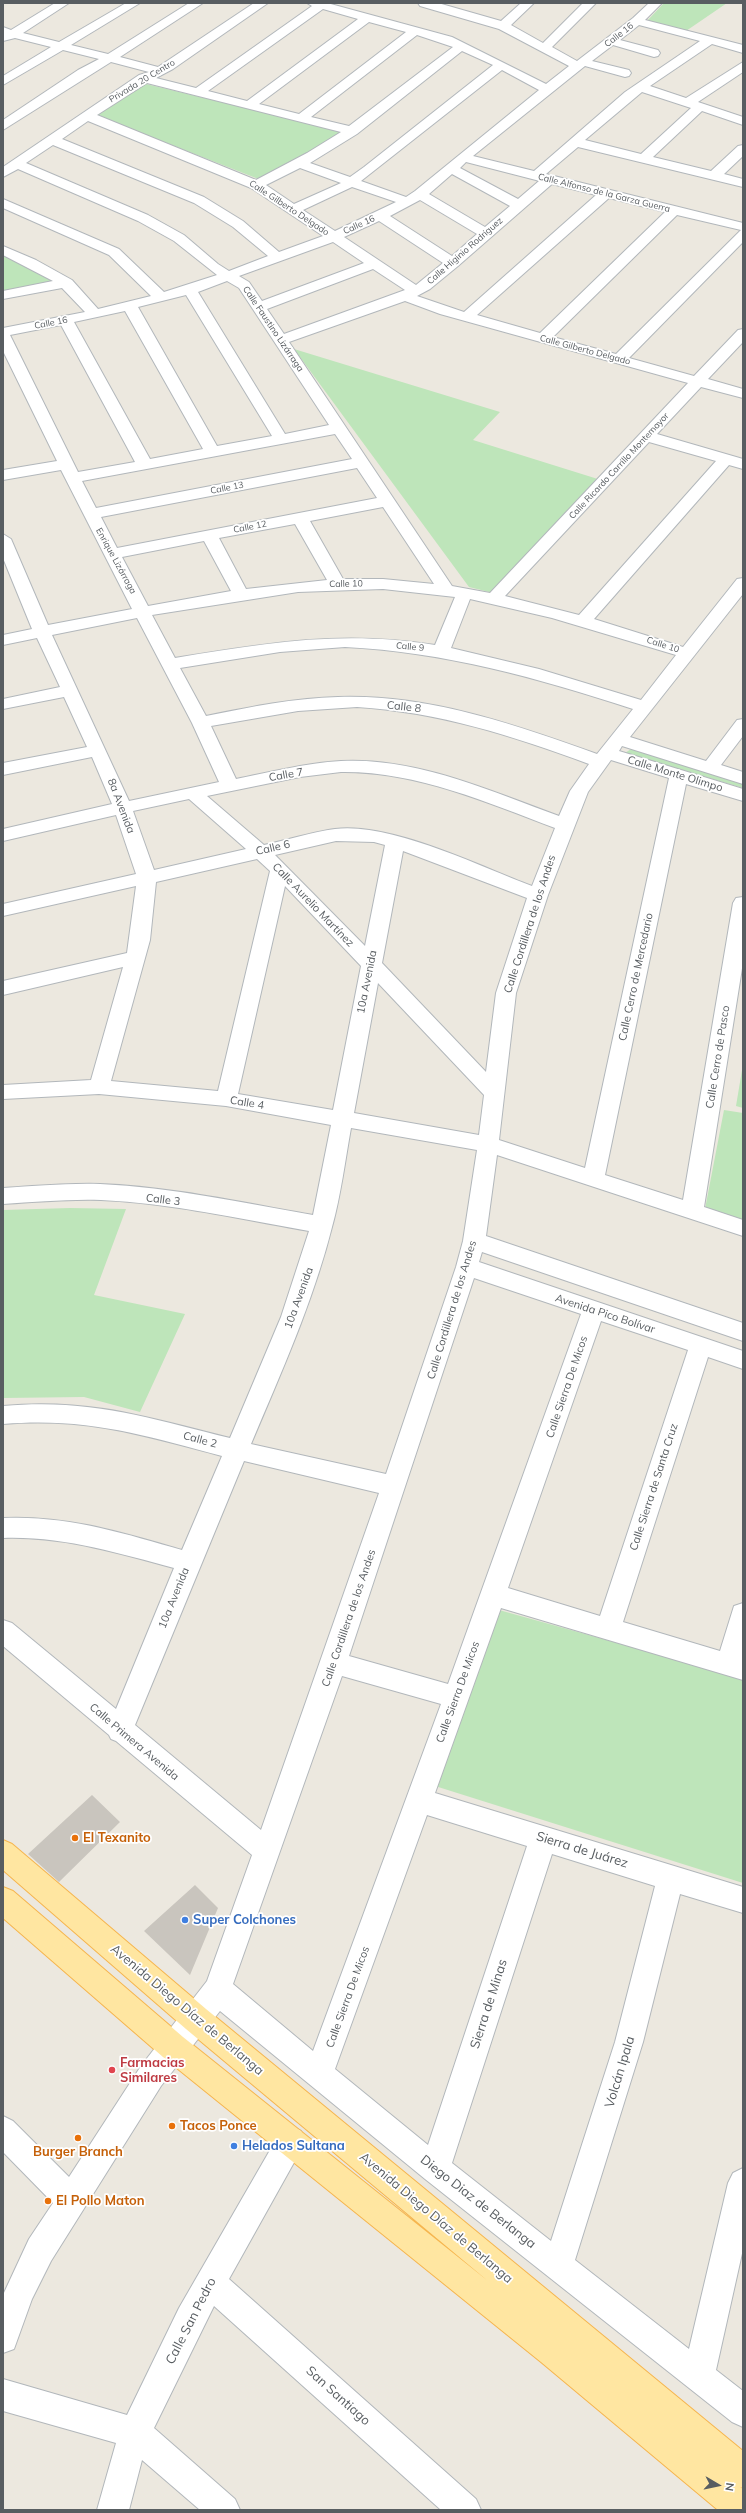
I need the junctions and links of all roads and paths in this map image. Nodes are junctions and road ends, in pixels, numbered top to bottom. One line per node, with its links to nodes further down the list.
1 (63, 3): 17 (street)
2 (134, 3): 21 (street)
3 (197, 3): 26 (street)
4 (262, 3): 30 (street, Privada 20 Centro)
5 (424, 3): 11 (street)
6 (468, 3): 11 (street)
7 (528, 3): 14 (street)
8 (590, 3): 23 (street)
9 (656, 3): 13 (street, Calle 16)
10 (317, 4): 12 (street); 36 (street)
11 (459, 12): 14 (street); 15 (street)
12 (368, 17): 16 (street); 38 (street)
13 (637, 21): 19 (street); 20 (street, Calle 16)
14 (503, 26): 23 (street)
15 (441, 28): 16 (street); 22 (street)
16 (416, 30): 40 (street)
17 (8, 32): 18 (street); 21 (street)
18 (3, 40)
19 (710, 40): 24 (street); 34 (street, Calle Higinio Rodriguez)
20 (612, 41): 25 (street); 27 (street, Calle 16)
21 (61, 46): 26 (street); 33 (street)
22 (461, 46): 28 (street); 43 (street)
23 (545, 48): 27 (street)
24 (743, 49)
25 (654, 53)
26 (109, 58): 30 (street); 42 (street)
27 (581, 64): 31 (street); 35 (street, Calle 16)
28 (501, 65): 35 (street); 55 (street)
29 (743, 66): 37 (street)
30 (160, 71): 32 (street, Privada 20 Centro)
31 (625, 73)
32 (144, 78): 36 (street); 39 (street, Privada 20 Centro)
33 (3, 81)
34 (640, 87): 37 (street); 45 (street, Calle Higinio Rodriguez)
35 (547, 89): 47 (street, Calle 16)
36 (198, 92): 38 (street)
37 (694, 104): 41 (street); 48 (street)
38 (250, 105): 40 (street)
39 (87, 116): 44 (street, Privada 20 Centro); 57 (street, Calle Gilberto Delgado)
40 (300, 118): 43 (street)
41 (742, 119)
42 (3, 126)
43 (352, 132): 50 (street)
44 (52, 140): 49 (street, Privada 20 Centro); 71 (street)
45 (575, 142): 48 (street); 54 (street, Calle Higinio Rodriguez)
46 (743, 149): 53 (street)
47 (464, 158): 51 (street, Calle 16); 54 (street, Calle Alfonso de la Garza Guerra)
48 (645, 158): 53 (street)
49 (17, 164): 52 (street, Privada 20 Centro); 74 (street, Calle Faustino Lizárraga)
50 (301, 164): 55 (street); 57 (street)
51 (451, 168): 59 (street, Calle 16); 62 (street)
52 (3, 173)
53 (714, 176): 56 (street)
54 (543, 178): 58 (street, Calle Alfonso de la Garza Guerra); 62 (street, Calle Higinio Rodriguez)
55 (352, 182): 60 (street); 63 (street)
56 (743, 183)
57 (256, 185): 63 (street, Calle Gilberto Delgado)
58 (606, 193): 64 (street, Calle Alfonso de la Garza Guerra); 83 (street)
59 (420, 194): 60 (street, Calle 16); 67 (street)
60 (408, 202): 65 (street, Calle 16)
61 (3, 203): 79 (street)
62 (519, 205): 67 (street, Calle Higinio Rodriguez)
63 (293, 209): 69 (street, Calle Gilberto Delgado)
64 (674, 210): 66 (street, Calle Alfonso de la Garza Guerra); 88 (street)
65 (380, 215): 69 (street, Calle 16); 72 (street)
66 (743, 227)
67 (486, 234): 72 (street, Calle Higinio Rodriguez)
68 (743, 234): 90 (street)
69 (333, 237): 71 (street, Calle 16); 73 (street, Calle Gilberto Delgado)
70 (3, 250): 75 (street)
71 (278, 258): 74 (street, Calle 16)
72 (453, 263): 77 (street, Calle Higinio Rodriguez)
73 (373, 264): 77 (street, Calle Gilberto Delgado); 81 (street)
74 (229, 276): 76 (street, Calle 16); 81 (street, Calle Faustino Lizárraga)
75 (67, 283): 78 (street); 82 (street)
76 (190, 290): 79 (street, Calle 16); 95 (street)
77 (410, 294): 83 (street, Calle Gilberto Delgado); 89 (street, Calle Higinio Rodriguez)
78 (3, 295)
79 (162, 298): 80 (street, Calle 16)
80 (130, 306): 82 (street, Calle 16); 96 (street)
81 (260, 307): 89 (street, Calle Faustino Lizárraga)
82 (95, 314): 84 (street, Calle 16)
83 (467, 317): 88 (street, Calle Gilberto Delgado)
84 (66, 321): 85 (street, Calle 16); 99 (street)
85 (3, 332)
86 (743, 333): 91 (street, Calle Ricardo Carrillo Montemayor)
87 (3, 336): 101 (street, Enrique Lizárraga)
88 (543, 338): 90 (street, Calle Gilberto Delgado)
89 (282, 340): 93 (street, Calle Faustino Lizárraga)
90 (619, 360): 91 (street, Calle Gilberto Delgado)
91 (697, 382): 92 (street, Calle Gilberto Delgado); 94 (street, Calle Ricardo Carrillo Montemayor)
92 (743, 394)
93 (340, 428): 95 (street); 98 (street, Calle Faustino Lizárraga)
94 (647, 436): 97 (street); 115 (street, Calle Ricardo Carrillo Montemayor)
95 (281, 438): 96 (street)
96 (212, 451): 99 (street)
97 (726, 459): 100 (street); 117 (street)
98 (363, 462): 103 (street, Calle Faustino Lizárraga); 104 (street, Calle 13)
99 (144, 463): 101 (street)
100 (743, 464)
101 (69, 471): 102 (street); 104 (street, Enrique Lizárraga)
102 (3, 475)
103 (388, 502): 105 (street, Calle 12); 112 (street, Calle Faustino Lizárraga)
104 (91, 514): 108 (street, Enrique Lizárraga)
105 (300, 518): 106 (street, Calle 12); 111 (street)
106 (209, 535): 108 (street, Calle 12); 113 (street)
107 (3, 539): 109 (street, 8a Avenida)
108 (112, 554): 116 (street, Enrique Lizárraga)
109 (12, 580): 118 (street, 8a Avenida)
110 (743, 583): 121 (street, Calle Cordillera de los Andes)
111 (338, 584): 112 (street, Calle 10); 113 (street, Calle 10)
112 (446, 590): 114 (street, Calle 10)
113 (242, 594): 116 (street, Calle 10)
114 (464, 594): 115 (street, Calle 10); 120 (street)
115 (494, 598): 117 (street, Calle 10)
116 (145, 612): 118 (street, Calle 10); 122 (street, Enrique Lizárraga)
117 (584, 620): 121 (street, Calle 10)
118 (42, 631): 119 (street, Calle 10); 123 (street, 8a Avenida)
119 (3, 640)
120 (442, 650): 122 (street, Calle 9); 125 (street, Calle 9)
121 (686, 653): 125 (street, Calle Cordillera de los Andes)
122 (171, 664): 126 (street, Enrique Lizárraga)
123 (70, 690): 124 (street); 129 (street, 8a Avenida)
124 (3, 704)
125 (643, 706): 128 (street, Calle Cordillera de los Andes)
126 (201, 723): 130 (street, Calle 8); 135 (street, Enrique Lizárraga)
127 (743, 724): 131 (street)
128 (618, 739): 130 (street, Calle Cordillera de los Andes); 131 (street, Calle Monte Olimpo)
129 (98, 750): 132 (street); 138 (street, 8a Avenida)
130 (603, 757): 133 (street, Calle Monte Olimpo); 139 (street, Calle Cordillera de los Andes)
131 (710, 768): 134 (street, Calle Monte Olimpo)
132 (3, 769)
133 (679, 776): 137 (street, Calle Monte Olimpo); 158 (street, Calle Cerro de Mercedario)
134 (743, 778)
135 (230, 785): 136 (street, Calle 7); 139 (street, Calle 7)
136 (193, 793): 138 (street, Calle 7); 142 (street, Calle Aurelio Martínez)
137 (743, 795)
138 (123, 808): 140 (street, Calle 7); 144 (street, 8a Avenida)
139 (565, 826): 145 (street, Calle Cordillera de los Andes)
140 (3, 835)
141 (395, 841): 142 (street, Calle 6); 145 (street, Calle 6); 149 (street, 10a Avenida)
142 (260, 851): 143 (street, Calle Aurelio Martínez); 144 (street, Calle 6)
143 (280, 869): 149 (street, Calle Aurelio Martínez); 155 (street)
144 (147, 877): 147 (street, Calle 6); 148 (street, 8a Avenida)
145 (538, 895): 154 (street, Calle Cordillera de los Andes)
146 (743, 903): 151 (street, Calle Cerro de Pasco)
147 (3, 910)
148 (134, 958): 150 (street); 152 (street, 8a Avenida)
149 (371, 965): 154 (street, Calle Aurelio Martínez); 156 (street, 10a Avenida)
150 (3, 988)
151 (735, 997): 160 (street, Calle Cerro de Pasco)
152 (99, 1087): 153 (street, Calle 4); 155 (street, Calle 4)
153 (3, 1092)
154 (494, 1093): 157 (street, Calle Cordillera de los Andes)
155 (226, 1099): 156 (street, Calle 4)
156 (342, 1118): 157 (street, Calle 4); 161 (street, 10a Avenida)
157 (488, 1144): 158 (street, Calle 4); 163 (street, Calle Cordillera de los Andes)
158 (594, 1178): 160 (street, Calle 4)
159 (3, 1196): 161 (street, Calle 3)
160 (692, 1212): 162 (street, Calle 4)
161 (322, 1225): 170 (street, 10a Avenida)
162 (743, 1228)
163 (474, 1240): 164 (street, Calle Cordillera de los Andes); 166 (street)
164 (467, 1267): 165 (street, Avenida Pico Bolívar); 171 (street, Calle Cordillera de los Andes)
165 (594, 1310): 167 (street, Avenida Pico Bolívar); 174 (street, Calle Sierra De Micos)
166 (743, 1332)
167 (701, 1345): 168 (street, Avenida Pico Bolívar); 176 (street, Calle Sierra de Santa Cruz)
168 (743, 1360)
169 (3, 1415): 170 (street, Calle 2)
170 (237, 1450): 171 (street, Calle 2); 173 (street, 10a Avenida)
171 (394, 1486): 178 (street, Calle Cordillera de los Andes)
172 (3, 1528): 173 (street)
173 (189, 1562): 181 (street, 10a Avenida)
174 (494, 1594): 176 (street); 180 (street, Calle Sierra De Micos)
175 (743, 1614): 179 (street)
176 (608, 1629): 179 (street)
177 (3, 1631): 181 (street, Calle Primera Avenida)
178 (334, 1663): 180 (street); 184 (street, Calle Cordillera de los Andes)
179 (736, 1667)
180 (455, 1697): 182 (street, Calle Sierra De Micos)
181 (120, 1731): 184 (street, Calle Primera Avenida)
182 (420, 1801): 183 (street, Sierra de Juárez); 192 (street, Calle Sierra De Micos)
183 (543, 1839): 186 (street, Sierra de Juárez); 195 (street, Sierra de Minas)
184 (267, 1851): 189 (street, Calle Cordillera de los Andes)
185 (3, 1853): 190 (main road, Avenida Diego Díaz de Berlanga)
186 (671, 1877): 188 (street, Sierra de Juárez); 198 (street, Volcán Ipala)
187 (3, 1900): 191 (main road)
188 (743, 1900)
189 (218, 1988): 190 (street, Calle Cordillera de los Andes); 192 (street, Diego Diaz de Berlanga)
190 (196, 2019): 191 (street, Calle Cordillera de los Andes); 205 (main road, Avenida Diego Díaz de Berlanga)
191 (173, 2047): 194 (main road); 197 (street, Calle Cordillera de los Andes)
192 (319, 2074): 195 (street, Diego Diaz de Berlanga)
193 (3, 2131): 197 (street)
194 (291, 2141): 199 (street, Calle San Pedro); 209 (main road)
195 (435, 2168): 198 (street, Diego Diaz de Berlanga)
196 (743, 2183): 201 (street)
197 (71, 2200): 200 (street, Calle Cordillera de los Andes)
198 (559, 2264): 201 (street, Diego Diaz de Berlanga)
199 (210, 2282): 204 (street, Calle San Pedro); 208 (street, San Santiago)
200 (3, 2338)
201 (699, 2375): 203 (street, Diego Diaz de Berlanga)
202 (3, 2394): 204 (street)
203 (743, 2411)
204 (136, 2433): 206 (street, Calle San Pedro); 207 (street)
205 (743, 2472)
206 (114, 2510)
207 (224, 2510)
208 (465, 2510)
209 (742, 2510)

